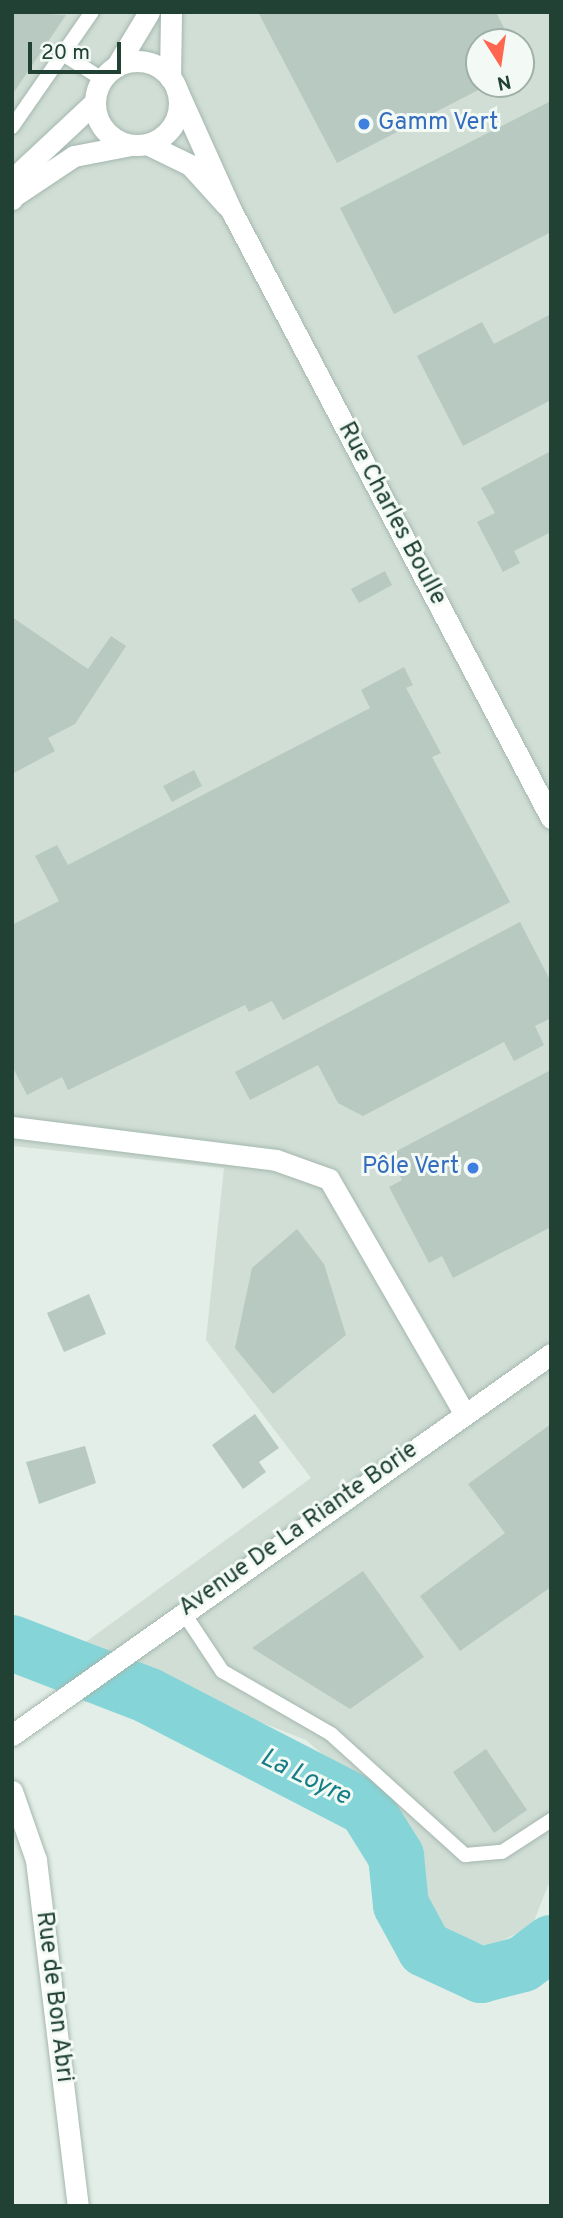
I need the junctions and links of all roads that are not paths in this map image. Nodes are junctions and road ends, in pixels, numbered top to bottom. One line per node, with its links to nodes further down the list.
1 (92, 12): 4 (lane)
2 (149, 12): 5 (street)
3 (171, 12): 6 (street)
4 (63, 54): 5 (lane); 8 (lane)
5 (109, 73): 6 (street); 7 (street)
6 (173, 84): 9 (street); 11 (street, Rue Charles Boulle)
7 (94, 102): 9 (street); 10 (street)
8 (12, 127)
9 (140, 144): 10 (street); 11 (street, Rue Charles Boulle)
10 (13, 198)
11 (231, 210): 12 (street, Rue Charles Boulle)
12 (551, 818)
13 (12, 1127): 15 (street)
14 (551, 1354): 15 (street, Avenue De La Riante Borie)
15 (464, 1413): 16 (street, Avenue De La Riante Borie)
16 (183, 1612): 17 (street, Avenue De La Riante Borie); 19 (lane)
17 (12, 1735)
18 (12, 1791): 20 (street, Rue de Bon Abri)
19 (551, 1820)
20 (78, 2206)

